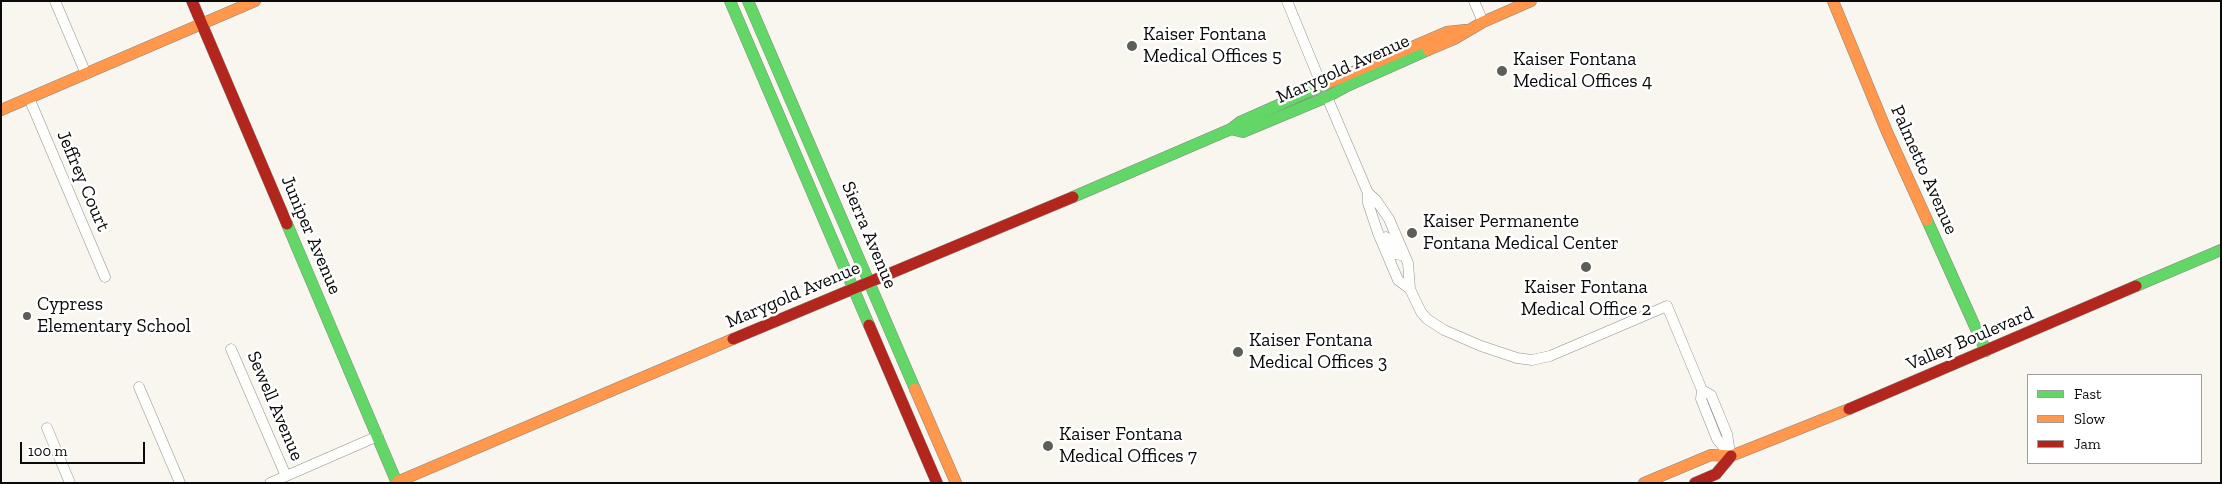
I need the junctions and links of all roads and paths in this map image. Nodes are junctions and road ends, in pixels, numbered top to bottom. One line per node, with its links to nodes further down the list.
1 (55, 1): 13 (street)
2 (192, 1): 11 (street, Juniper Avenue)
3 (255, 1): 11 (street)
4 (748, 1): 14 (street, Sierra Avenue)
5 (1287, 1): 15 (street)
6 (1474, 1): 10 (street)
7 (1531, 1): 10 (street, Marygold Avenue)
8 (1833, 1): 27 (street, Palmetto Avenue)
9 (731, 3): 14 (street); 24 (street, Sierra Avenue)
10 (1483, 22): 12 (street, Marygold Avenue)
11 (202, 24): 13 (street); 30 (street, Juniper Avenue)
12 (1466, 30): 15 (street, Marygold Avenue); 15 (street, Marygold Avenue)
13 (86, 74): 16 (street)
14 (783, 80): 23 (street, Sierra Avenue)
15 (1325, 91): 18 (street); 23 (street, Marygold Avenue)
16 (29, 98): 17 (street); 22 (street, Jeffrey Court)
17 (1, 110)
18 (1368, 192): 19 (street); 21 (street)
19 (1378, 233): 21 (street); 25 (street)
20 (2221, 250): 27 (street, Valley Boulevard)
21 (1406, 256): 25 (street)
22 (105, 278)
23 (870, 281): 24 (street, Marygold Avenue); 38 (street, Sierra Avenue)
24 (854, 288): 36 (street, Marygold Avenue); 37 (street, Sierra Avenue)
25 (1410, 289): 31 (street)
26 (232, 349): 32 (street, Sewell Avenue)
27 (1986, 351): 31 (street, Valley Boulevard)
28 (139, 387): 34 (street)
29 (47, 428): 33 (street)
30 (378, 436): 32 (street); 36 (street, Juniper Avenue)
31 (1731, 456): 39 (street, Valley Boulevard); 40 (street, Valley Boulevard)
32 (286, 476): 35 (street)
33 (70, 483)
34 (180, 483)
35 (270, 483)
36 (397, 483)
37 (937, 483)
38 (956, 483)
39 (1644, 483)
40 (1695, 483)

